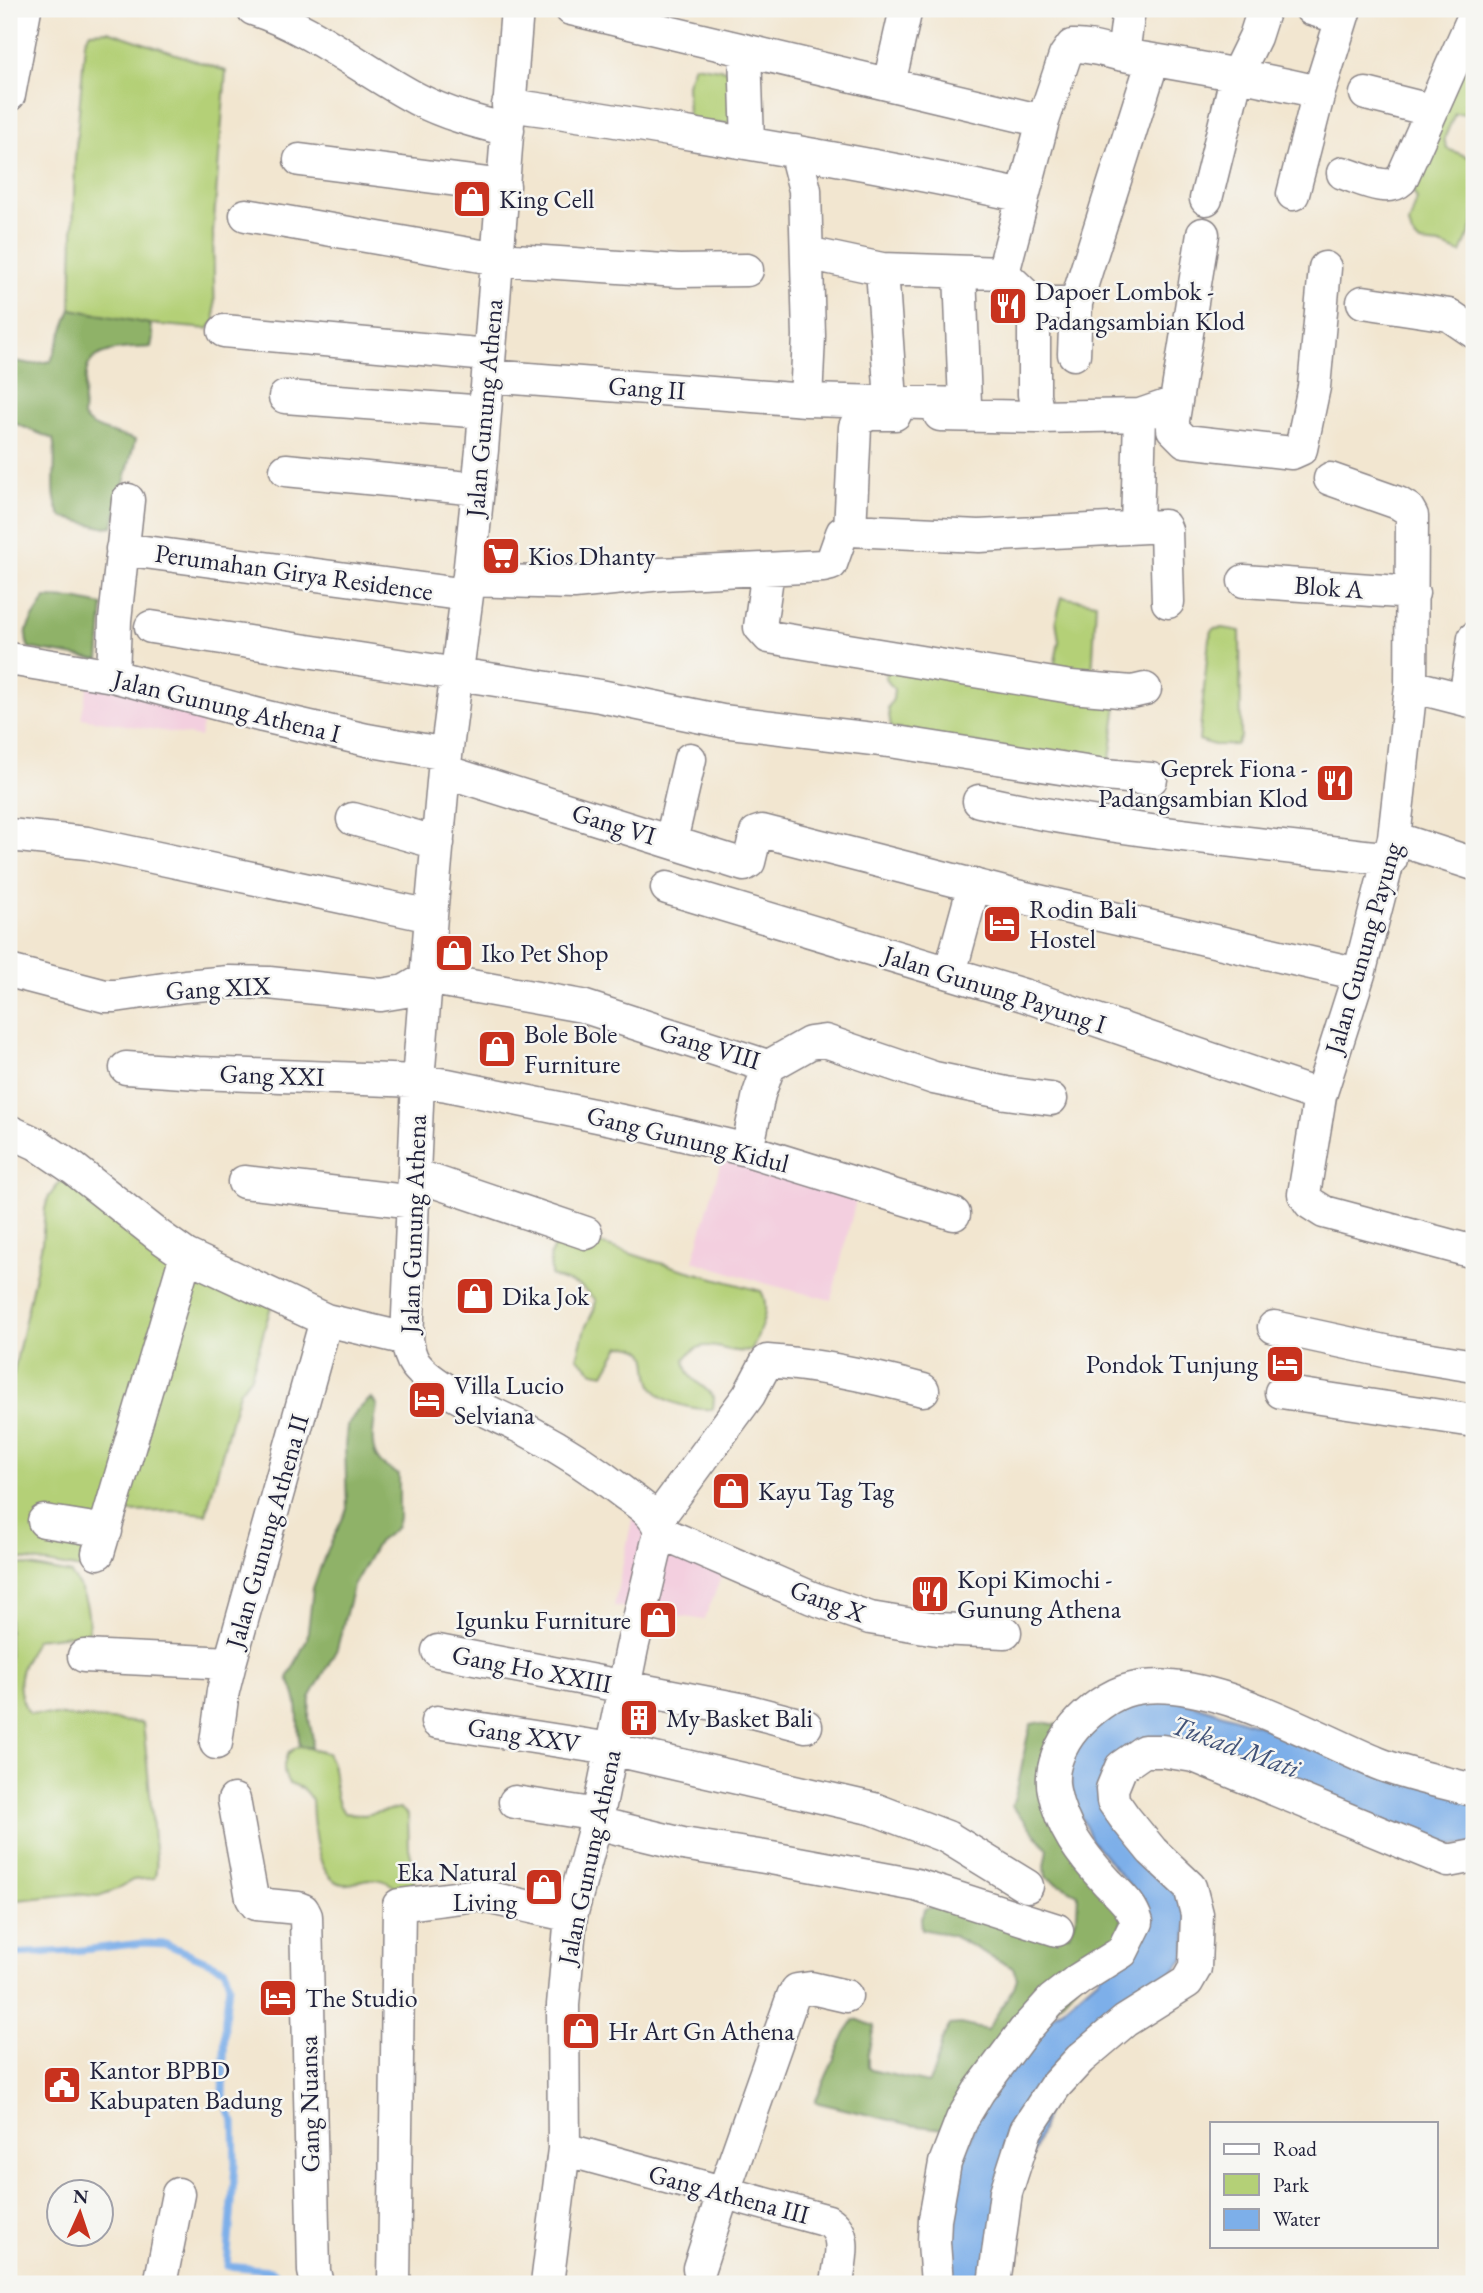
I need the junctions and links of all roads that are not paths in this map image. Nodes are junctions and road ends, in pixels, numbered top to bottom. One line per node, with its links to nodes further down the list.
1 (25, 9): 16 (street)
2 (253, 9): 19 (street)
3 (517, 9): 19 (street, Jalan Gunung Athena)
4 (572, 9): 11 (street)
5 (906, 9): 14 (street)
6 (1129, 9): 12 (street)
7 (1264, 9): 13 (street)
8 (1311, 9): 9 (street)
9 (1343, 14): 15 (street)
10 (1474, 16): 18 (street)
11 (745, 51): 14 (street); 21 (street)
12 (1138, 57): 13 (street); 20 (street); 40 (street)
13 (1237, 74): 15 (street); 28 (street)
14 (889, 84): 20 (street)
15 (1319, 92): 26 (street)
16 (9, 94)
17 (1366, 94): 18 (street)
18 (1430, 110): 24 (street)
19 (508, 117): 21 (street); 25 (street, Jalan Gunung Athena)
20 (1043, 121): 27 (street)
21 (748, 143): 22 (street)
22 (795, 151): 27 (street); 31 (street)
23 (300, 160): 25 (street)
24 (1343, 173)
25 (504, 186): 32 (street, Jalan Gunung Athena)
26 (1293, 194)
27 (1023, 197): 37 (street)
28 (1206, 199)
29 (246, 215): 32 (street)
30 (1203, 234): 48 (street)
31 (807, 253): 34 (street); 46 (street)
32 (498, 259): 35 (street); 44 (street, Jalan Gunung Athena)
33 (1325, 268): 48 (street)
34 (882, 269): 36 (street); 47 (street)
35 (747, 270)
36 (960, 271): 37 (street); 47 (street, Gang II)
37 (1003, 273): 39 (street)
38 (1363, 302): 42 (street)
39 (1034, 303): 40 (street); 51 (street)
40 (1076, 303): 43 (street)
41 (224, 331): 44 (street, Gang II)
42 (1474, 332)
43 (1074, 354)
44 (488, 365): 46 (street, Gang II); 49 (street, Jalan Gunung Athena)
45 (285, 397): 49 (street)
46 (806, 400): 47 (street, Gang II)
47 (891, 401)
48 (1175, 403): 50 (street)
49 (485, 412): 54 (street, Jalan Gunung Athena)
50 (1140, 415): 51 (street); 56 (street)
51 (1038, 417): 57 (street)
52 (286, 470): 54 (street)
53 (1330, 479): 62 (street, Jalan Gunung Payung)
54 (478, 489): 61 (street, Jalan Gunung Athena)
55 (128, 500): 58 (street)
56 (1137, 527): 57 (street); 63 (street)
57 (850, 530): 59 (street, Perumahan Girya Residence)
58 (122, 548): 61 (street, Perumahan Girya Residence); 68 (street)
59 (768, 570): 61 (street, Perumahan Girya Residence); 70 (street)
60 (1244, 580): 62 (street, Blok A)
61 (468, 587): 67 (street, Jalan Gunung Athena)
62 (1413, 593): 69 (street, Jalan Gunung Payung)
63 (1168, 602)
64 (151, 626): 67 (street)
65 (1474, 638): 71 (street)
66 (9, 659): 68 (street, Jalan Gunung Athena I)
67 (457, 673): 73 (street, Jalan Gunung Athena); 74 (street)
68 (113, 676): 73 (street, Jalan Gunung Athena I)
69 (1411, 686): 71 (street); 80 (street, Jalan Gunung Payung)
70 (1145, 689)
71 (1469, 701)
72 (690, 759): 78 (street)
73 (445, 763): 78 (street, Gang VI); 79 (street, Jalan Gunung Athena)
74 (1151, 779)
75 (979, 801): 80 (street)
76 (353, 819): 79 (street)
77 (9, 835): 84 (street)
78 (670, 841): 82 (street, Gang VI)
79 (438, 843): 84 (street, Jalan Gunung Athena)
80 (1393, 849): 81 (street); 87 (street, Jalan Gunung Payung)
81 (1474, 864)
82 (974, 885): 86 (street); 87 (street)
83 (667, 888): 86 (street, Jalan Gunung Payung I)
84 (431, 916): 88 (street, Jalan Gunung Athena)
85 (9, 971): 88 (street, Gang XIX)
86 (950, 973): 92 (street, Jalan Gunung Payung I)
87 (1359, 974): 92 (street, Jalan Gunung Payung)
88 (427, 978): 89 (street, Gang VIII); 91 (street, Jalan Gunung Athena)
89 (769, 1066): 93 (street, Gang VIII); 95 (street)
90 (126, 1068): 91 (street, Gang XXI)
91 (418, 1081): 95 (street, Gang Gunung Kidul); 97 (street, Jalan Gunung Athena)
92 (1320, 1096): 100 (street, Jalan Gunung Payung)
93 (1051, 1099)
94 (9, 1131): 101 (street)
95 (747, 1150): 98 (street, Gang Gunung Kidul)
96 (244, 1182): 97 (street)
97 (414, 1188): 99 (street); 104 (street, Jalan Gunung Athena)
98 (954, 1214)
99 (586, 1233)
100 (1474, 1252)
101 (186, 1255): 102 (street); 109 (street)
102 (326, 1320): 104 (street); 114 (street, Jalan Gunung Athena II)
103 (1275, 1326): 105 (street)
104 (407, 1339): 110 (street, Jalan Gunung Athena)
105 (1474, 1366)
106 (923, 1390): 110 (street)
107 (1281, 1392): 108 (street)
108 (1474, 1421)
109 (44, 1521)
110 (659, 1526): 111 (street, Gang X); 115 (street, Jalan Gunung Athena)
111 (1005, 1632)
112 (438, 1651): 115 (street, Gang Ho XXIII)
113 (84, 1656): 114 (street)
114 (230, 1663): 118 (street, Jalan Gunung Athena II)
115 (625, 1686): 117 (street, Gang Ho XXIII); 119 (street, Jalan Gunung Athena)
116 (437, 1722): 119 (street, Gang XXV)
117 (806, 1726)
118 (215, 1744)
119 (611, 1749): 123 (street, Jalan Gunung Athena); 125 (street, Gang XXV)
120 (1474, 1788): 138 (street)
121 (234, 1800): 134 (street, Gang Nuansa)
122 (515, 1802): 123 (street)
123 (597, 1819): 126 (street, Jalan Gunung Athena); 127 (street)
124 (1474, 1856): 139 (street)
125 (1027, 1886)
126 (572, 1916): 129 (street, Jalan Gunung Athena); 135 (street)
127 (1057, 1930)
128 (846, 1996): 130 (street)
129 (564, 2149): 130 (street, Gang Athena III); 136 (street, Jalan Gunung Athena)
130 (724, 2191): 132 (street); 137 (street, Gang Athena III)
131 (178, 2194): 133 (street)
132 (699, 2268)
133 (160, 2284)
134 (317, 2284)
135 (394, 2284)
136 (547, 2284)
137 (836, 2284)
138 (937, 2284)
139 (994, 2284)

